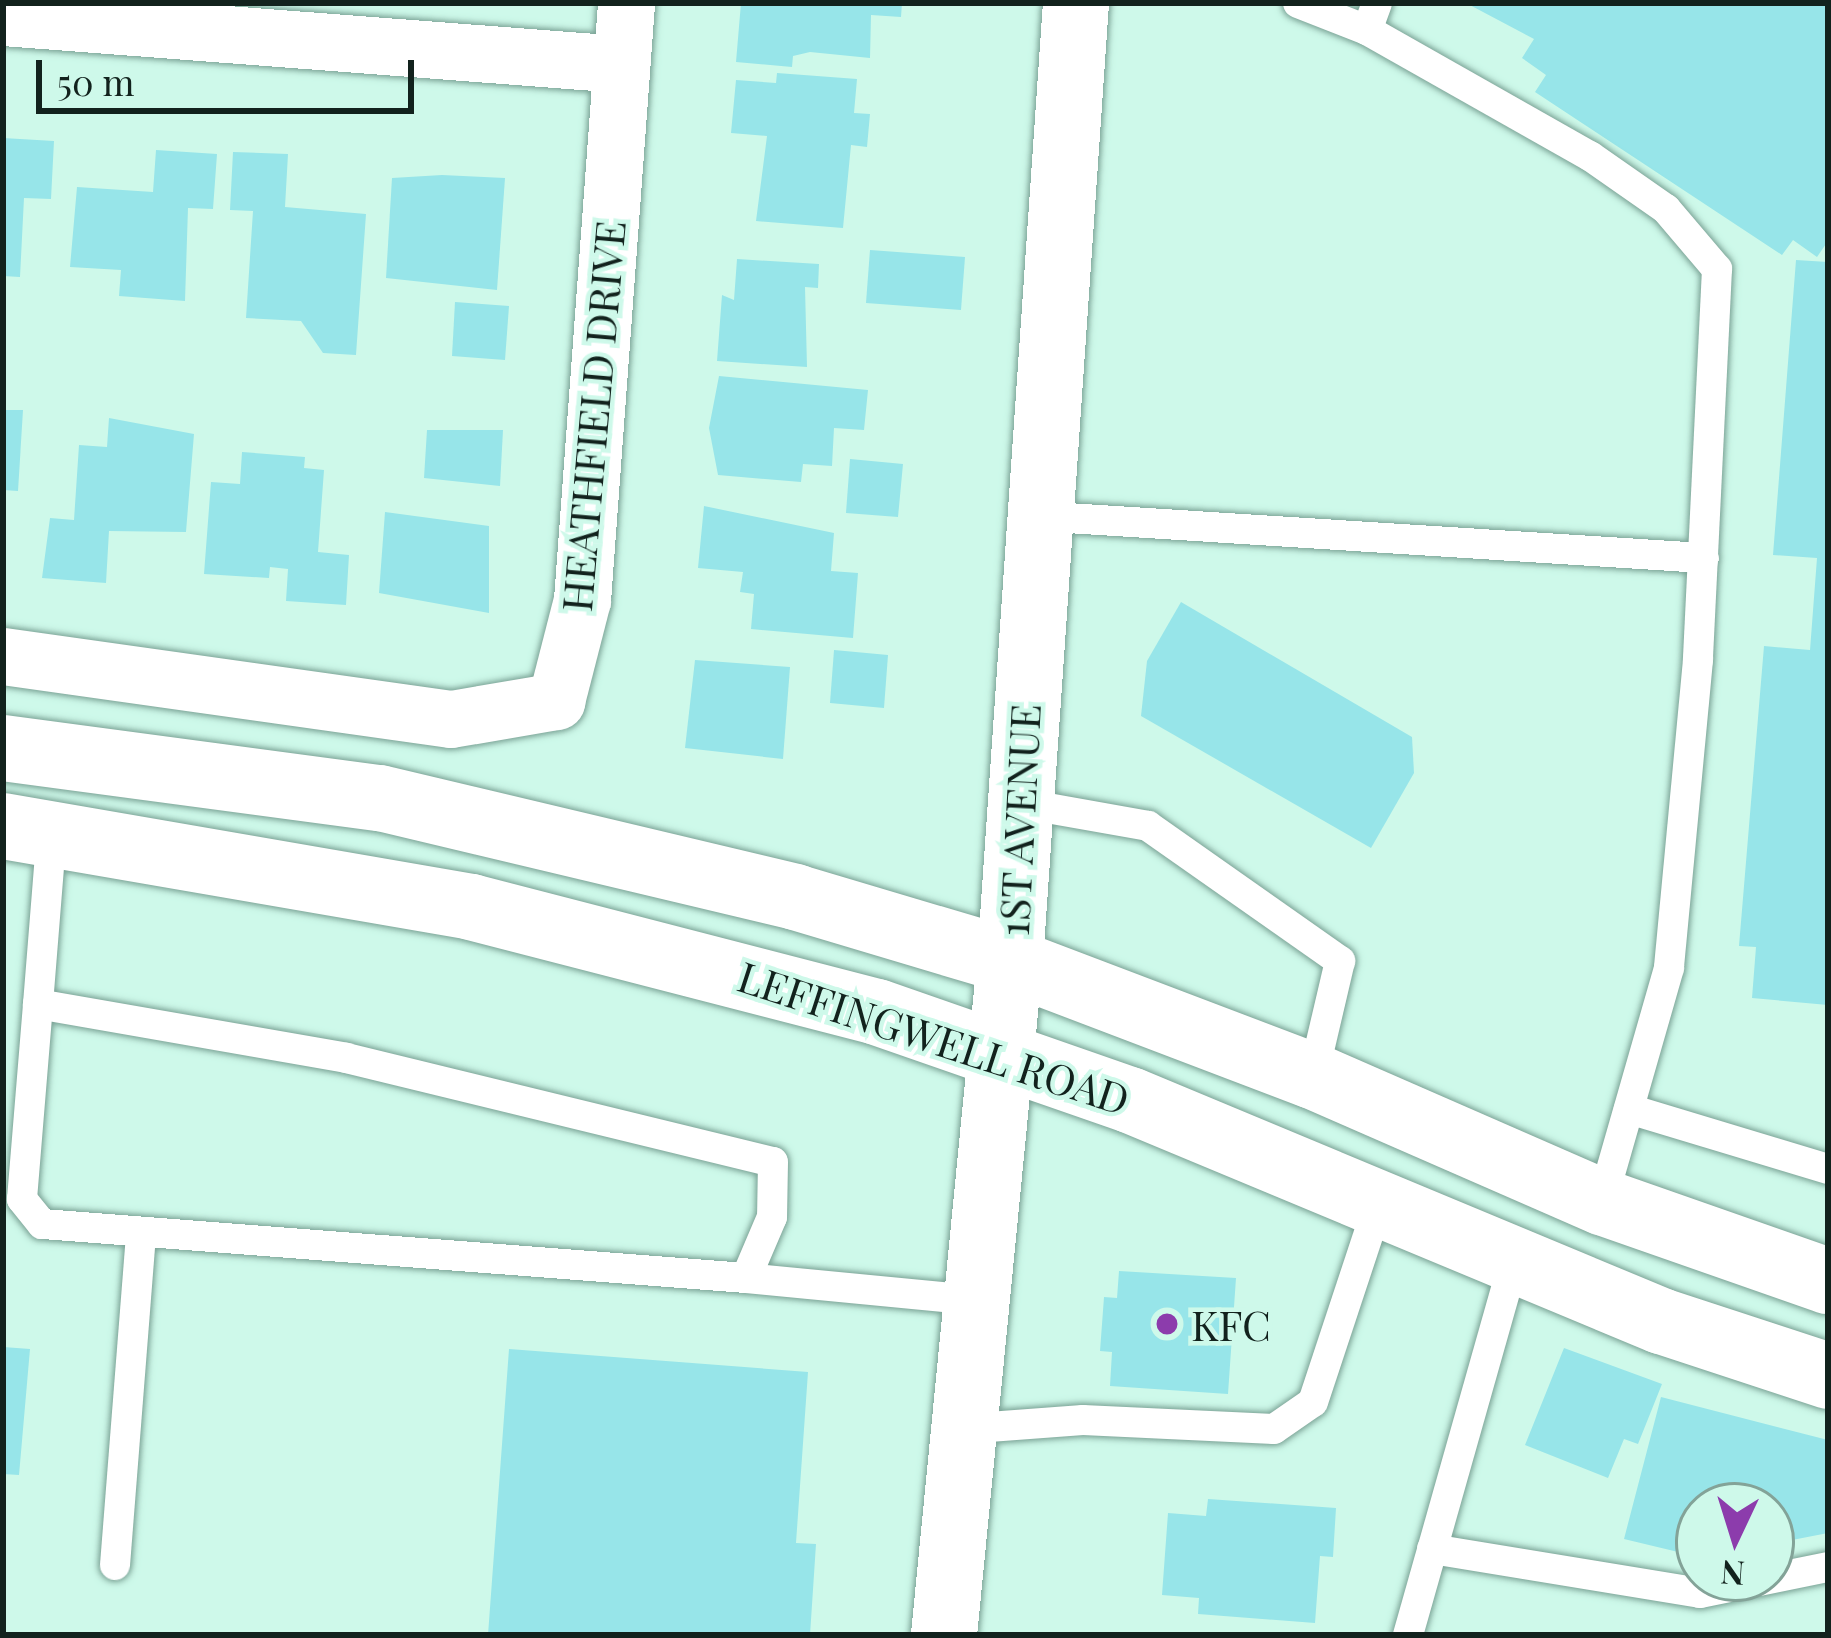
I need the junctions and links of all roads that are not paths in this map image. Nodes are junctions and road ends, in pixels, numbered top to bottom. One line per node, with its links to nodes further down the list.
1 (626, 3): 6 (street, HEATHFIELD DRIVE)
2 (1076, 3): 7 (main road, 1ST AVENUE)
3 (1298, 3): 5 (lane)
4 (3, 17): 6 (street)
5 (1372, 17): 8 (lane)
6 (621, 64): 9 (street, HEATHFIELD DRIVE)
7 (1036, 516): 8 (lane); 11 (main road, 1ST AVENUE)
8 (1704, 558): 17 (lane)
9 (3, 656)
10 (3, 748): 13 (main road, LEFFINGWELL ROAD)
11 (1019, 803): 13 (main road, 1ST AVENUE); 16 (lane)
12 (27, 828): 14 (lane); 15 (main road, LEFFINGWELL ROAD)
13 (1010, 962): 15 (main road, 1ST AVENUE); 16 (main road, LEFFINGWELL ROAD)
14 (38, 1004): 21 (lane); 23 (lane)
15 (1000, 1053): 19 (main road, LEFFINGWELL ROAD); 25 (main road, 1ST AVENUE)
16 (1313, 1076): 20 (main road, LEFFINGWELL ROAD)
17 (1628, 1108): 18 (lane); 20 (lane)
18 (1828, 1169)
19 (1379, 1202): 22 (main road, LEFFINGWELL ROAD); 27 (lane)
20 (1602, 1202): 24 (main road, LEFFINGWELL ROAD)
21 (141, 1238): 23 (lane); 29 (lane)
22 (1514, 1261): 26 (main road, LEFFINGWELL ROAD); 28 (lane)
23 (746, 1278): 25 (lane)
24 (1828, 1281)
25 (976, 1300): 27 (main road, 1ST AVENUE)
26 (1828, 1376)
27 (962, 1429): 31 (main road, 1ST AVENUE)
28 (1432, 1550): 30 (lane); 32 (lane)
29 (115, 1565)
30 (1828, 1567)
31 (944, 1635)
32 (1408, 1635)

